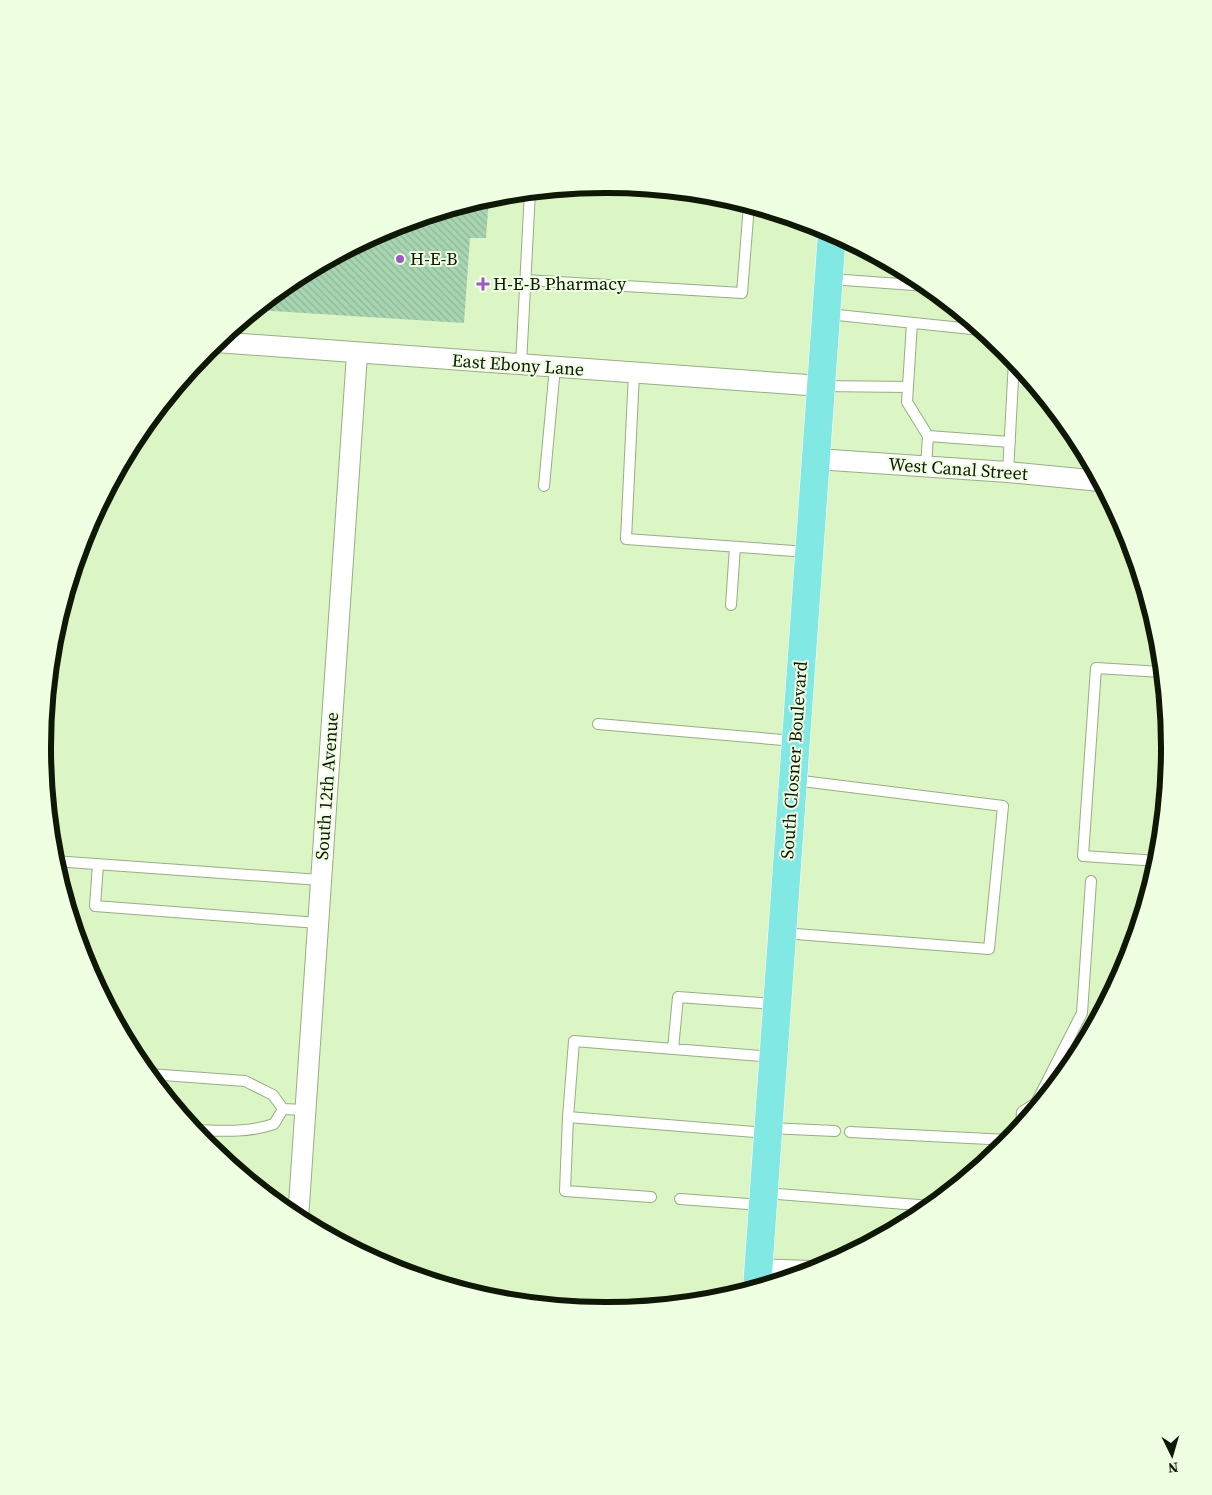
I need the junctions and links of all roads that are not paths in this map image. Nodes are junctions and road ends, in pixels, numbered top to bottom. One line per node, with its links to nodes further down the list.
1 (530, 198): 5 (lane)
2 (748, 211): 5 (lane)
3 (831, 241): 4 (main road, South Closner Boulevard)
4 (828, 279): 6 (lane); 7 (main road, South Closner Boulevard)
5 (526, 280): 12 (lane)
6 (912, 285)
7 (826, 314): 8 (lane); 16 (main road, South Closner Boulevard)
8 (912, 323): 9 (lane); 17 (lane)
9 (971, 329)
10 (227, 343): 11 (street, East Ebony Lane)
11 (357, 354): 12 (street, East Ebony Lane); 35 (street, South 12th Avenue)
12 (521, 365): 13 (street, East Ebony Lane)
13 (555, 368): 15 (street, East Ebony Lane); 24 (lane)
14 (1013, 372): 19 (lane)
15 (634, 373): 16 (street, East Ebony Lane); 25 (lane)
16 (821, 386): 17 (lane); 20 (main road, South Closner Boulevard)
17 (906, 387): 18 (lane)
18 (928, 436): 19 (lane); 21 (lane)
19 (1010, 442): 22 (lane)
20 (816, 460): 21 (street, West Canal Street); 26 (main road, South Closner Boulevard)
21 (926, 467): 22 (street, West Canal Street)
22 (1008, 472): 23 (street, West Canal Street)
23 (1092, 480)
24 (544, 486)
25 (735, 547): 26 (lane); 27 (lane)
26 (809, 552): 30 (main road, South Closner Boulevard)
27 (731, 604)
28 (1155, 672): 32 (lane)
29 (598, 724): 30 (lane)
30 (796, 741): 31 (main road, South Closner Boulevard)
31 (793, 780): 38 (main road, South Closner Boulevard); 38 (lane)
32 (1149, 860)
33 (63, 862): 34 (lane)
34 (98, 864): 35 (lane); 37 (lane)
35 (320, 880): 37 (street, South 12th Avenue)
36 (1091, 881): 43 (lane)
37 (318, 923): 45 (street, South 12th Avenue)
38 (782, 933): 39 (main road, South Closner Boulevard)
39 (777, 1004): 40 (lane); 41 (main road, South Closner Boulevard)
40 (674, 1049): 41 (lane); 46 (lane)
41 (773, 1057): 48 (main road, South Closner Boulevard)
42 (159, 1075): 44 (lane)
43 (1044, 1088)
44 (283, 1109): 45 (lane); 47 (lane)
45 (306, 1110): 56 (street, South 12th Avenue)
46 (568, 1117): 48 (lane); 52 (lane)
47 (205, 1130)
48 (768, 1130): 49 (lane); 54 (main road, South Closner Boulevard)
49 (835, 1131)
50 (850, 1132): 51 (lane)
51 (998, 1139)
52 (650, 1197)
53 (680, 1199): 54 (lane)
54 (764, 1199): 55 (lane); 58 (main road, South Closner Boulevard)
55 (919, 1205)
56 (299, 1209)
57 (773, 1276): 58 (street)
58 (758, 1278)

